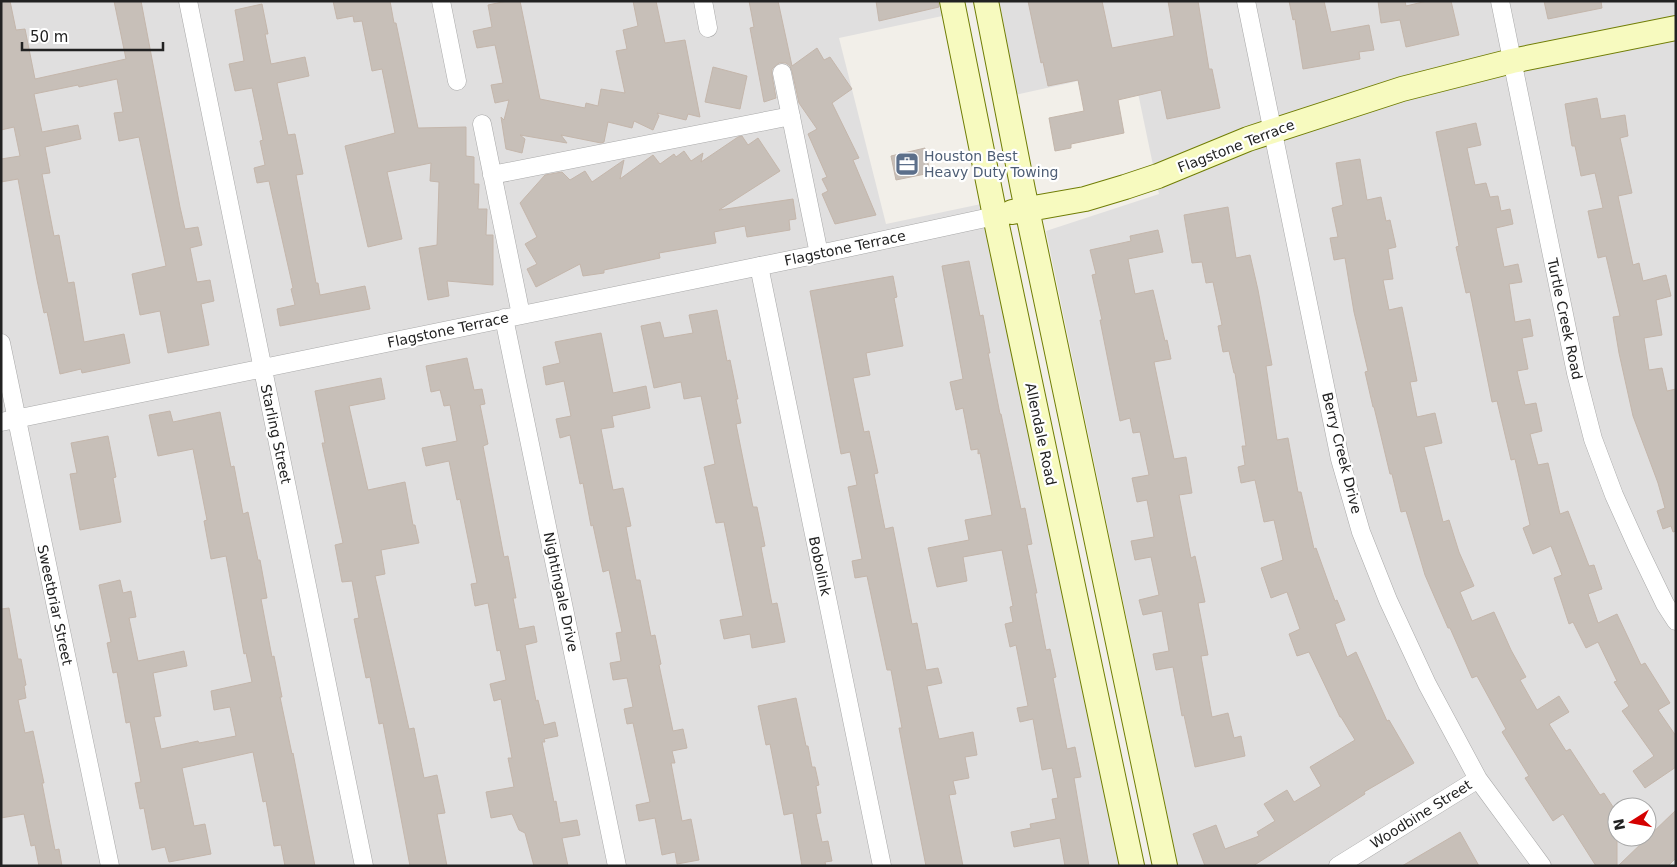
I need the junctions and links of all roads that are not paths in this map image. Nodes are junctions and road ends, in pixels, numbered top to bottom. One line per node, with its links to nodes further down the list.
1 (188, 1): 23 (street, Starling Street)
2 (441, 1): 12 (street)
3 (703, 1): 8 (street)
4 (952, 1): 18 (main road, Allendale Road)
5 (986, 1): 17 (main road)
6 (1246, 1): 15 (street, Berry Creek Drive)
7 (1500, 1): 10 (street, Turtle Creek Road)
8 (708, 28)
9 (1676, 28): 10 (main road, Flagstone Terrace)
10 (1512, 61): 15 (main road, Flagstone Terrace); 27 (street, Turtle Creek Road)
11 (782, 73): 13 (street)
12 (457, 81)
13 (791, 116): 16 (street); 19 (street)
14 (482, 124): 16 (street, Nightingale Drive)
15 (1273, 131): 17 (main road, Flagstone Terrace); 30 (street, Berry Creek Drive)
16 (492, 175): 21 (street, Nightingale Drive)
17 (1027, 209): 18 (main road, Flagstone Terrace); 25 (main road)
18 (995, 216): 19 (street, Flagstone Terrace); 26 (main road, Allendale Road)
19 (820, 254): 20 (street, Flagstone Terrace)
20 (759, 266): 21 (street, Flagstone Terrace); 34 (street, Bobolink)
21 (512, 317): 23 (street, Flagstone Terrace); 33 (street, Nightingale Drive)
22 (1, 343): 24 (street, Sweetbriar Street)
23 (262, 369): 24 (street, Flagstone Terrace); 32 (street, Starling Street)
24 (9, 420): 31 (street, Sweetbriar Street)
25 (1080, 456): 26 (main road); 28 (main road)
26 (1047, 462): 29 (main road, Allendale Road)
27 (1676, 622)
28 (1130, 700): 29 (main road); 36 (main road)
29 (1098, 705): 35 (main road, Allendale Road)
30 (1478, 778): 37 (street, Woodbine Street); 38 (street, Berry Creek Drive)
31 (110, 866)
32 (364, 866)
33 (617, 866)
34 (882, 866)
35 (1132, 866)
36 (1165, 866)
37 (1338, 866)
38 (1542, 866)

